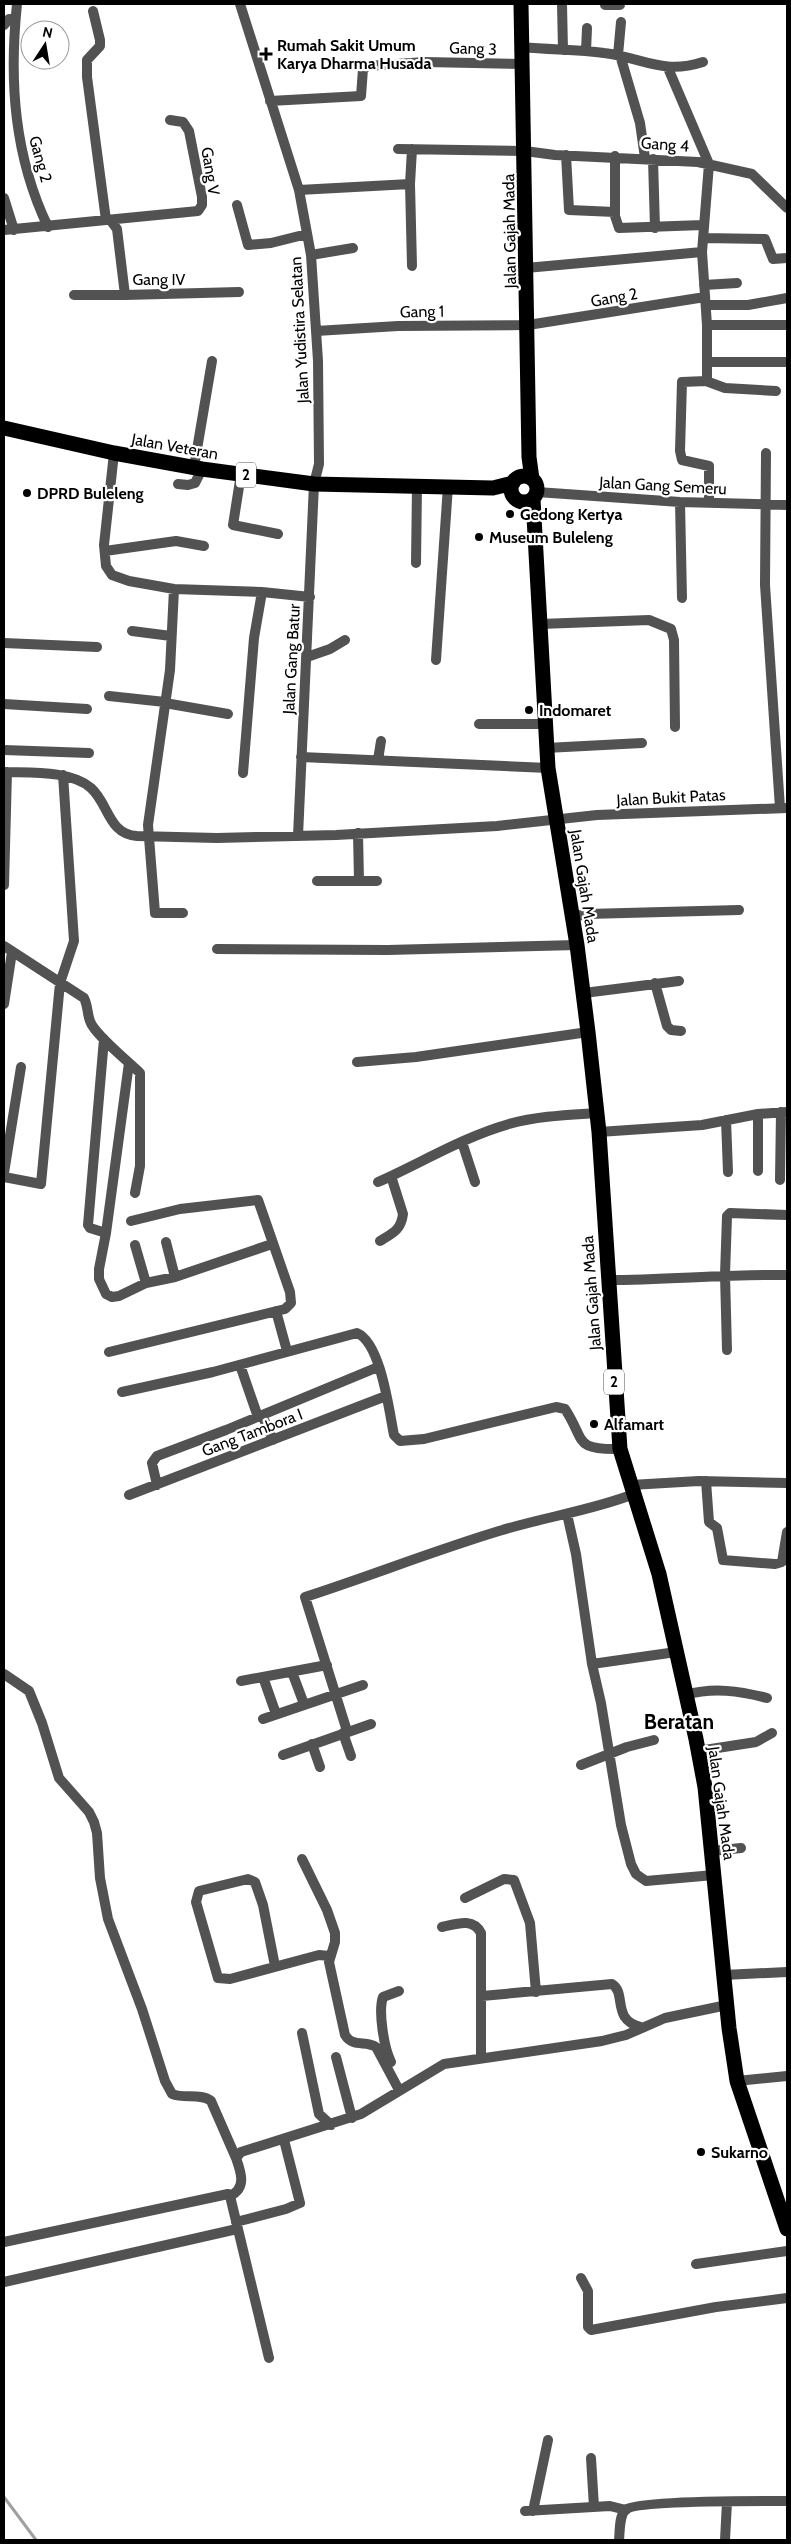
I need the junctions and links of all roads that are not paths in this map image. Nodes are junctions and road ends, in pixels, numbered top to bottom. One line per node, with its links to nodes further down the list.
1 (16, 4): 8 (street, Gang 2)
2 (240, 4): 19 (street, Jalan Yudistira Selatan)
3 (521, 4): 12 (highway, Jalan Gajah Mada / 2)
4 (562, 4): 13 (street)
5 (620, 5): 6 (street)
6 (605, 8)
7 (93, 11): 34 (street)
8 (14, 18): 10 (street); 36 (street, Gang 2)
9 (621, 22): 15 (street)
10 (4, 25)
11 (587, 28): 14 (street)
12 (522, 48): 13 (street); 17 (highway, Jalan Gajah Mada / 2)
13 (563, 50): 14 (street)
14 (586, 51): 15 (street)
15 (619, 55): 18 (street); 26 (street)
16 (703, 62): 18 (street)
17 (523, 64): 19 (street, Gang 3); 23 (highway, Jalan Gajah Mada / 2)
18 (668, 68): 27 (street)
19 (270, 102): 29 (street, Jalan Yudistira Selatan)
20 (170, 120): 34 (street, Gang V)
21 (398, 149): 22 (street)
22 (412, 149): 23 (street); 28 (street)
23 (525, 151): 24 (street, Gang 4); 46 (highway, Jalan Gajah Mada / 2)
24 (566, 156): 25 (street, Gang 4); 33 (street)
25 (615, 156): 26 (street, Gang 4); 33 (street)
26 (649, 159): 27 (street, Gang 4); 37 (street)
27 (708, 164): 32 (street, Gang 4); 35 (street)
28 (410, 184): 29 (street); 45 (street)
29 (299, 190): 39 (street, Jalan Yudistira Selatan)
30 (4, 198): 38 (street)
31 (237, 205): 39 (street)
32 (787, 208)
33 (615, 212): 37 (street)
34 (108, 220): 36 (street); 51 (street, Gang IV)
35 (704, 225): 37 (street); 40 (street)
36 (48, 227): 38 (street)
37 (655, 228)
38 (9, 230)
39 (307, 234): 43 (street, Jalan Yudistira Selatan)
40 (703, 238): 42 (street); 44 (street)
41 (353, 248): 43 (street)
42 (702, 252): 46 (street); 48 (street)
43 (311, 255): 57 (street, Jalan Yudistira Selatan)
44 (787, 258)
45 (412, 266)
46 (526, 268): 54 (highway, Jalan Gajah Mada / 2)
47 (736, 283): 48 (street)
48 (704, 285): 53 (street)
49 (239, 292): 51 (street, Gang IV)
50 (74, 295): 51 (street)
51 (125, 295)
52 (787, 298): 53 (street, Gang 2)
53 (706, 301): 54 (street, Gang 2); 55 (street)
54 (528, 325): 57 (street, Gang 1); 72 (highway, Jalan Gajah Mada / 2)
55 (707, 325): 56 (street); 59 (street)
56 (787, 325)
57 (316, 331): 69 (street, Jalan Yudistira Selatan)
58 (212, 361): 66 (street)
59 (707, 362): 60 (street); 61 (street)
60 (787, 362)
61 (706, 381): 62 (street); 74 (street)
62 (776, 391)
63 (4, 428): 64 (highway, Jalan Veteran / 2)
64 (114, 453): 66 (highway, Jalan Veteran / 2); 79 (street)
65 (766, 453): 75 (street)
66 (198, 468): 67 (highway, Jalan Veteran / 2); 68 (street)
67 (241, 474): 69 (highway, Jalan Veteran / 2); 77 (street)
68 (178, 484)
69 (314, 484): 70 (highway, Jalan Veteran / 2); 83 (street, Jalan Gang Batur)
70 (417, 486): 71 (highway, Jalan Veteran / 2); 80 (street)
71 (448, 486): 72 (highway, Jalan Veteran / 2); 92 (street)
72 (524, 489): 73 (street, Jalan Gang Semeru); 85 (highway, Jalan Gajah Mada / 2)
73 (680, 502): 74 (street, Jalan Gang Semeru); 84 (street)
74 (708, 502): 75 (street, Jalan Gang Semeru)
75 (765, 504): 76 (street, Jalan Gang Semeru); 112 (street)
76 (787, 505)
77 (278, 534)
78 (204, 546): 79 (street)
79 (105, 551): 81 (street)
80 (416, 563)
81 (174, 589): 82 (street); 87 (street)
82 (262, 592): 83 (street); 110 (street)
83 (310, 597): 91 (street, Jalan Gang Batur)
84 (682, 598)
85 (540, 624): 99 (highway, Jalan Gajah Mada / 2); 100 (street)
86 (132, 631): 87 (street)
87 (171, 636): 94 (street)
88 (346, 640): 91 (street)
89 (4, 643): 90 (street)
90 (97, 648)
91 (307, 657): 106 (street, Jalan Gang Batur)
92 (436, 660)
93 (109, 696): 94 (street)
94 (165, 703): 97 (street); 115 (street)
95 (4, 704): 96 (street)
96 (87, 709)
97 (228, 714)
98 (479, 724): 99 (street)
99 (545, 724): 103 (highway, Jalan Gajah Mada / 2)
100 (675, 727)
101 (381, 742): 107 (street)
102 (642, 743): 103 (street)
103 (546, 748): 108 (highway, Jalan Gajah Mada / 2)
104 (4, 750): 105 (street)
105 (89, 753)
106 (301, 757): 107 (street); 116 (street, Jalan Gang Batur)
107 (378, 760): 108 (street)
108 (548, 768): 113 (highway, Jalan Gajah Mada / 2)
109 (5, 772): 111 (street); 120 (street)
110 (243, 773)
111 (63, 775): 115 (street); 128 (street)
112 (784, 808): 113 (street, Jalan Bukit Patas)
113 (556, 820): 114 (street); 123 (highway, Jalan Gajah Mada / 2)
114 (358, 834): 116 (street); 118 (street)
115 (148, 836): 116 (street); 122 (street)
116 (298, 836)
117 (317, 881): 118 (street)
118 (359, 881): 119 (street)
119 (377, 881)
120 (4, 886)
121 (739, 910): 123 (street)
122 (183, 913)
123 (572, 917): 124 (highway, Jalan Gajah Mada / 2)
124 (577, 945): 126 (street); 130 (highway, Jalan Gajah Mada / 2)
125 (8, 949): 128 (street); 131 (street)
126 (216, 949)
127 (679, 980): 129 (street)
128 (60, 983): 134 (street); 148 (street)
129 (655, 983): 130 (street); 132 (street)
130 (584, 992): 133 (highway, Jalan Gajah Mada / 2)
131 (4, 1004)
132 (681, 1031)
133 (588, 1032): 135 (street); 139 (highway, Jalan Gajah Mada / 2)
134 (104, 1039): 136 (street); 155 (street)
135 (357, 1062)
136 (129, 1063): 152 (street); 155 (street)
137 (22, 1067): 146 (street)
138 (784, 1112): 140 (street); 149 (street)
139 (597, 1113): 142 (highway, Jalan Gajah Mada / 2); 143 (street)
140 (758, 1114): 141 (street); 144 (street)
141 (726, 1120): 142 (street); 145 (street)
142 (599, 1132): 163 (highway, Jalan Gajah Mada / 2)
143 (462, 1142): 147 (street); 151 (street)
144 (758, 1171)
145 (728, 1172)
146 (4, 1173)
147 (391, 1176): 150 (street); 156 (street)
148 (4, 1177)
149 (780, 1180)
150 (378, 1182)
151 (474, 1182)
152 (135, 1193)
153 (787, 1215): 160 (street)
154 (131, 1221): 158 (street)
155 (106, 1233): 164 (street)
156 (380, 1241)
157 (166, 1242): 162 (street)
158 (272, 1244): 162 (street); 165 (street)
159 (135, 1245): 164 (street)
160 (725, 1275): 161 (street); 163 (street); 166 (street)
161 (787, 1275)
162 (175, 1277): 164 (street)
163 (608, 1280): 175 (highway, Jalan Gajah Mada / 2)
164 (146, 1283)
165 (276, 1311): 167 (street); 168 (street)
166 (727, 1350)
167 (287, 1351): 169 (street); 170 (street)
168 (109, 1352)
169 (240, 1365): 171 (street); 173 (street)
170 (378, 1367): 172 (street); 173 (street)
171 (122, 1392)
172 (386, 1396): 174 (street, Gang Tambora I); 175 (street)
173 (260, 1416): 174 (street); 178 (street)
174 (273, 1440): 178 (street, Gang Tambora I)
175 (620, 1449): 179 (highway, Jalan Gajah Mada / 2)
176 (706, 1481): 177 (street); 179 (street); 183 (street)
177 (787, 1483)
178 (157, 1485): 180 (street, Gang Tambora I)
179 (632, 1490): 181 (street); 184 (highway, Jalan Gajah Mada / 2)
180 (129, 1495)
181 (567, 1514): 185 (street); 186 (street)
182 (787, 1532): 183 (street)
183 (784, 1563)
184 (676, 1652): 185 (street); 193 (highway, Jalan Gajah Mada / 2)
185 (592, 1664): 205 (street)
186 (327, 1665): 187 (street); 192 (street)
187 (292, 1672): 189 (street); 195 (street)
188 (4, 1674): 233 (street)
189 (263, 1677): 190 (street); 196 (street)
190 (241, 1681)
191 (363, 1685): 192 (street)
192 (336, 1694): 195 (street); 199 (street)
193 (686, 1695): 194 (street); 203 (highway, Jalan Gajah Mada / 2)
194 (767, 1698)
195 (304, 1704): 196 (street)
196 (276, 1714): 197 (street)
197 (263, 1719)
198 (371, 1724): 199 (street)
199 (345, 1732): 202 (street); 206 (street)
200 (772, 1734): 203 (street)
201 (654, 1740): 205 (street)
202 (312, 1744): 204 (street); 208 (street)
203 (698, 1751): 210 (highway, Jalan Gajah Mada / 2)
204 (283, 1754)
205 (608, 1755): 207 (street); 212 (street)
206 (351, 1756)
207 (581, 1765)
208 (320, 1767)
209 (741, 1848): 210 (street)
210 (712, 1851): 212 (highway, Jalan Gajah Mada / 2)
211 (302, 1859): 215 (street)
212 (714, 1875): 218 (highway, Jalan Gajah Mada / 2)
213 (465, 1898): 220 (street)
214 (442, 1927): 221 (street)
215 (329, 1956): 216 (street); 229 (street)
216 (275, 1966): 216 (street)
217 (787, 1972): 218 (street)
218 (724, 1975): 222 (highway, Jalan Gajah Mada / 2)
219 (399, 1991): 229 (street)
220 (536, 1992): 221 (street); 223 (street)
221 (482, 1996): 226 (street)
222 (727, 2005): 223 (street); 228 (highway, Jalan Gajah Mada / 2)
223 (641, 2027): 226 (street)
224 (302, 2033): 231 (street)
225 (336, 2057): 230 (street)
226 (481, 2058): 229 (street)
227 (787, 2076): 228 (street)
228 (737, 2081): 236 (highway, Jalan Gajah Mada / 2)
229 (403, 2088): 230 (street)
230 (352, 2118): 231 (street)
231 (331, 2125): 232 (street)
232 (284, 2140): 233 (street); 235 (street)
233 (236, 2158): 234 (street)
234 (230, 2196): 235 (street); 237 (street)
235 (237, 2225): 241 (street); 243 (street)
236 (787, 2229)
237 (4, 2242)
238 (787, 2251): 239 (street)
239 (696, 2264)
240 (581, 2278): 242 (street)
241 (4, 2282)
242 (787, 2298)
243 (268, 2358)
244 (548, 2440): 248 (street)
245 (591, 2458): 248 (street)
246 (787, 2501): 247 (street)
247 (728, 2502): 249 (street); 251 (street)
248 (594, 2507): 249 (street)
249 (626, 2510): 250 (street)
250 (619, 2540)
251 (725, 2540)

